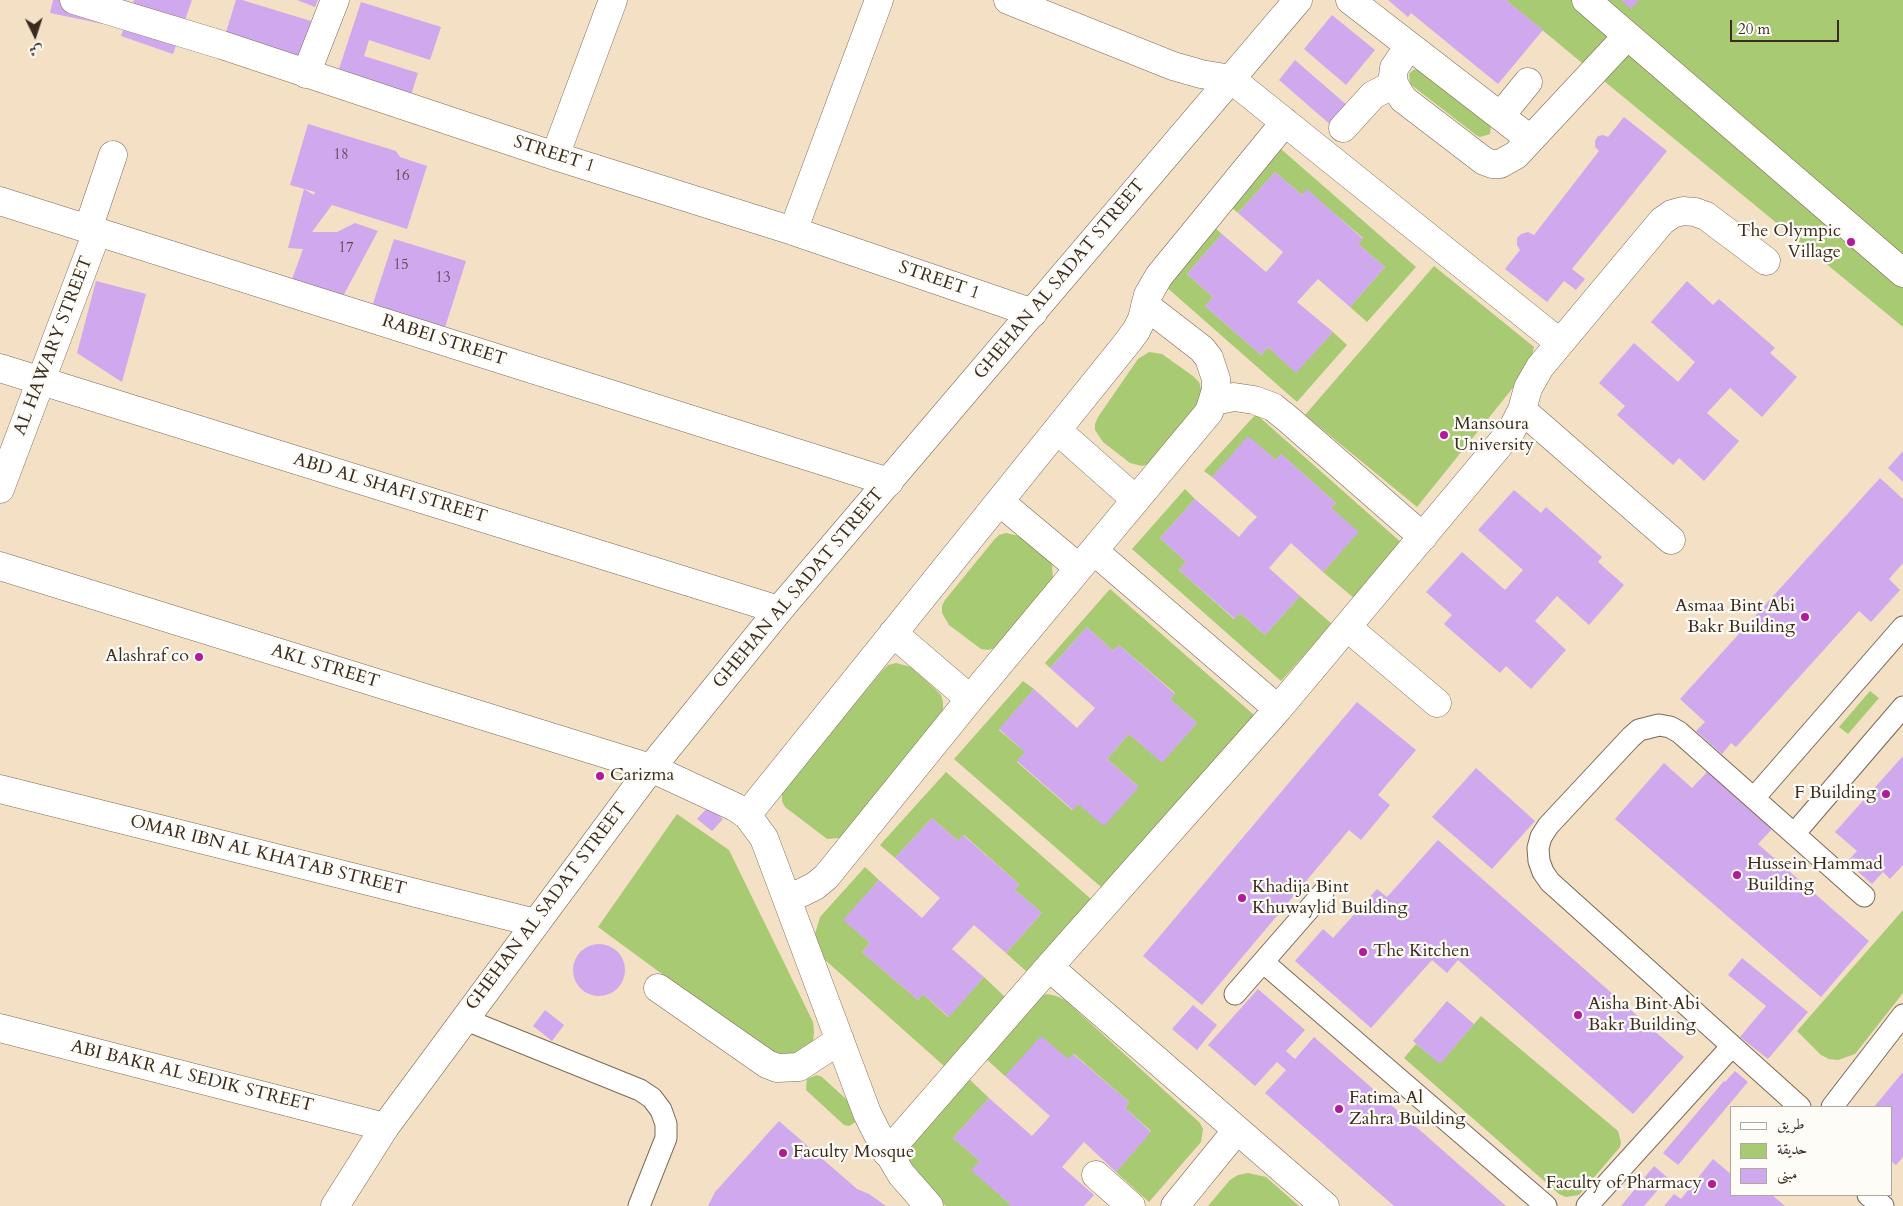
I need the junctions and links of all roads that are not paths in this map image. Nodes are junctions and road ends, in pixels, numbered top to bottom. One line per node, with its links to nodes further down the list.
1 (74, 0): 11 (street, STREET 1)
2 (335, 0): 11 (street)
3 (613, 0): 20 (street)
4 (879, 0): 23 (street)
5 (1008, 0): 12 (street)
6 (1298, 0): 12 (street, GHEHAN AL SADAT STREET)
7 (1350, 0): 10 (street)
8 (1586, 0): 9 (street)
9 (1627, 36): 18 (street); 25 (street)
10 (1410, 46): 14 (street); 15 (street)
11 (306, 74): 20 (street, STREET 1)
12 (1231, 79): 16 (street); 27 (street, GHEHAN AL SADAT STREET)
13 (1528, 82): 15 (street)
14 (1394, 84): 17 (street); 18 (street)
15 (1501, 115): 18 (street)
16 (1285, 122): 26 (street); 28 (street)
17 (1343, 128)
18 (1530, 139)
19 (113, 156): 22 (street, AL HAWARY STREET)
20 (555, 156): 23 (street, STREET 1)
21 (0, 201): 22 (street, RABEI STREET)
22 (93, 230): 30 (street, AL HAWARY STREET); 34 (street, RABEI STREET)
23 (793, 231): 27 (street, STREET 1)
24 (1766, 260): 28 (street)
25 (1903, 273)
26 (1145, 305): 31 (street); 33 (street)
27 (1033, 313): 34 (street, GHEHAN AL SADAT STREET)
28 (1560, 343): 32 (street)
29 (0, 368): 30 (street, ABD AL SHAFI STREET)
30 (41, 380): 35 (street, AL HAWARY STREET); 42 (street, ABD AL SHAFI STREET)
31 (1214, 401): 36 (street); 38 (street)
32 (1522, 410): 38 (street); 39 (street)
33 (1057, 430): 36 (street); 37 (street)
34 (889, 482): 42 (street, GHEHAN AL SADAT STREET)
35 (0, 489)
36 (1136, 500): 40 (street)
37 (1000, 502): 40 (street); 45 (street)
38 (1423, 537): 44 (street)
39 (1671, 540)
40 (1087, 560): 46 (street); 49 (street)
41 (0, 566): 50 (street, AKL STREET)
42 (779, 610): 50 (street, GHEHAN AL SADAT STREET)
43 (1903, 626): 52 (lane)
44 (1347, 627): 47 (street); 49 (street)
45 (893, 633): 46 (street); 53 (street)
46 (970, 699): 57 (street)
47 (1437, 703)
48 (1903, 707): 54 (lane)
49 (1278, 709): 60 (street)
50 (651, 768): 53 (street, AKL STREET); 58 (street, GHEHAN AL SADAT STREET)
51 (0, 789): 58 (street, OMAR IBN AL KHATAB STREET)
52 (1754, 798): 54 (lane); 67 (lane)
53 (747, 815): 57 (street)
54 (1794, 834): 56 (lane)
55 (1323, 893): 59 (lane)
56 (1864, 896)
57 (786, 897): 66 (street)
58 (536, 923): 64 (street, GHEHAN AL SADAT STREET)
59 (1263, 962): 62 (lane); 81 (lane)
60 (1049, 966): 71 (street); 72 (street)
61 (658, 988): 66 (street)
62 (1235, 994)
63 (1903, 1015): 69 (lane)
64 (464, 1020): 70 (street, GHEHAN AL SADAT STREET); 76 (lane)
65 (0, 1028): 70 (street, ABI BAKR AL SEDIK STREET)
66 (840, 1040): 72 (street)
67 (1732, 1046): 68 (lane); 82 (lane)
68 (1799, 1106)
69 (1833, 1106)
70 (385, 1126): 75 (street, GHEHAN AL SADAT STREET)
71 (1236, 1130): 79 (street); 80 (street)
72 (887, 1153): 77 (street)
73 (1096, 1175): 78 (street)
74 (1869, 1196): 83 (lane)
75 (335, 1206)
76 (638, 1206)
77 (928, 1206)
78 (1131, 1206)
79 (1175, 1206)
80 (1325, 1206)
81 (1546, 1206)
82 (1587, 1206)
83 (1883, 1206)

